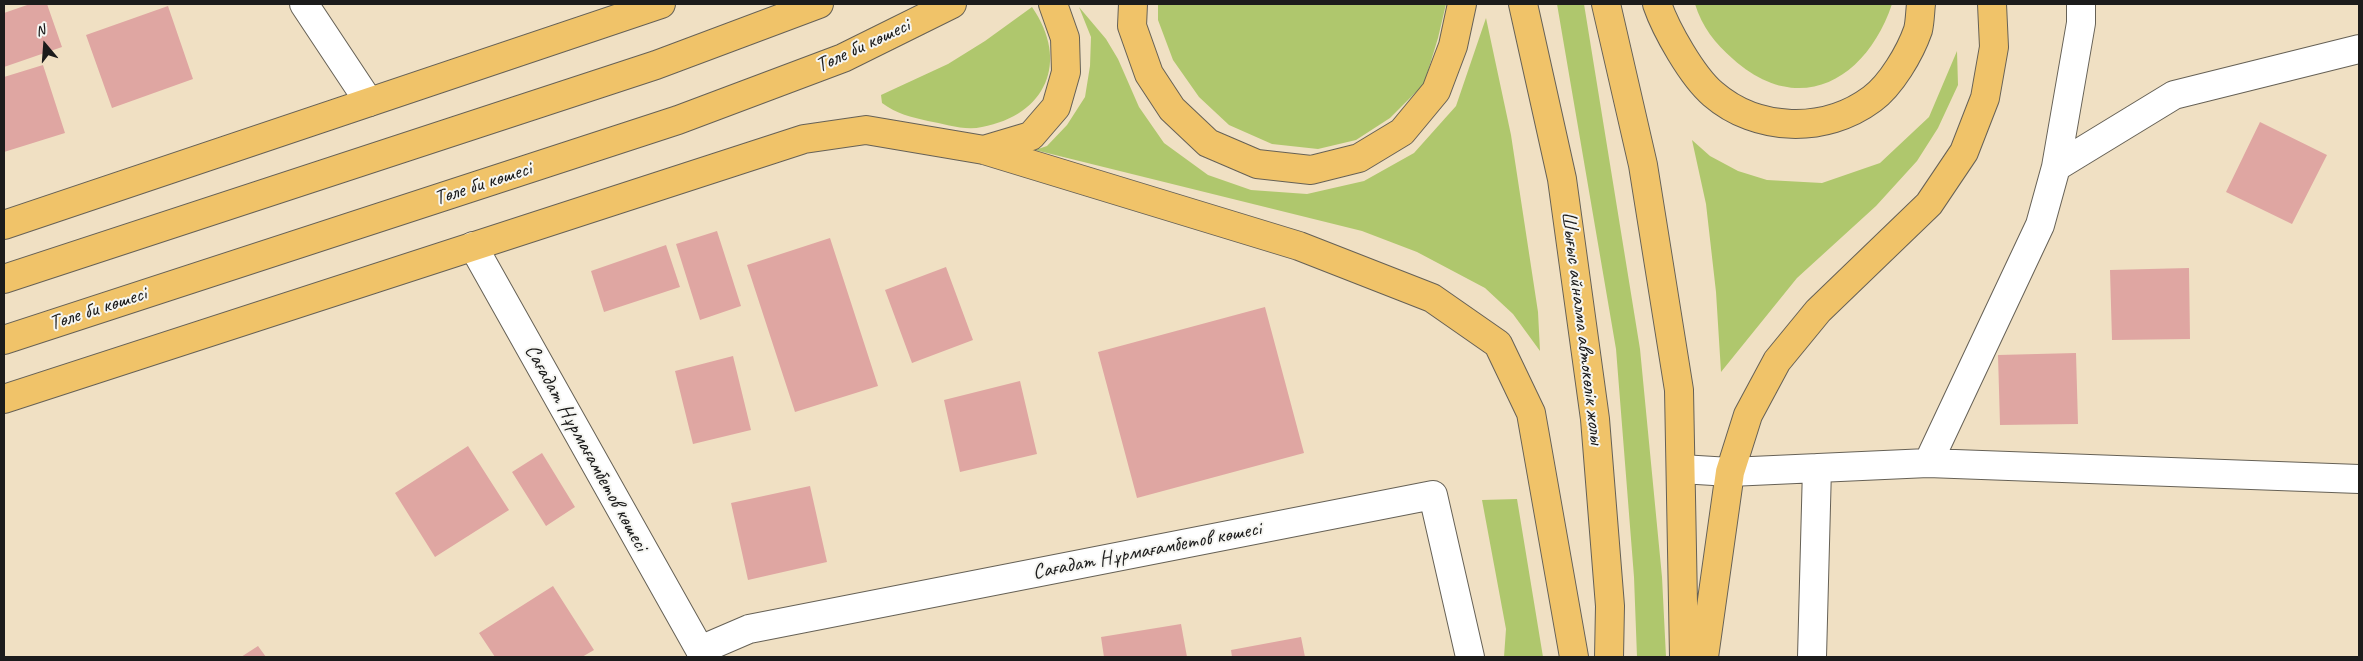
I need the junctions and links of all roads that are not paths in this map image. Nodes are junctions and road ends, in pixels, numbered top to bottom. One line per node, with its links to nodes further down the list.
1 (304, 4): 15 (street)
2 (661, 4): 15 (main road)
3 (818, 4): 20 (main road)
4 (952, 4): 21 (main road, Төле би көшесі)
5 (1053, 4): 16 (main road)
6 (1133, 4): 7 (main road)
7 (1462, 4)
8 (1523, 4): 31 (main road, Шығыс айналма автокөлік жолы)
9 (1606, 4): 25 (main road)
10 (1657, 4): 11 (main road)
11 (1921, 4)
12 (1992, 4): 26 (main road)
13 (2081, 4): 17 (street)
14 (2359, 49): 17 (street)
15 (369, 102): 18 (main road)
16 (984, 150): 19 (main road); 30 (main road)
17 (2056, 167): 23 (street)
18 (4, 225)
19 (473, 246): 22 (main road); 28 (street, Сағадат Нұрмағамбетов көшесі)
20 (4, 279)
21 (4, 340)
22 (4, 399)
23 (1928, 463): 24 (street); 27 (street)
24 (1817, 468): 26 (street); 34 (street)
25 (1681, 469): 26 (street); 32 (main road)
26 (1730, 472): 33 (main road)
27 (2359, 479)
28 (701, 654): 29 (street, Сағадат Нұрмағамбетов көшесі)
29 (1470, 657)
30 (1574, 657)
31 (1610, 657)
32 (1684, 657)
33 (1704, 657)
34 (1812, 657)

